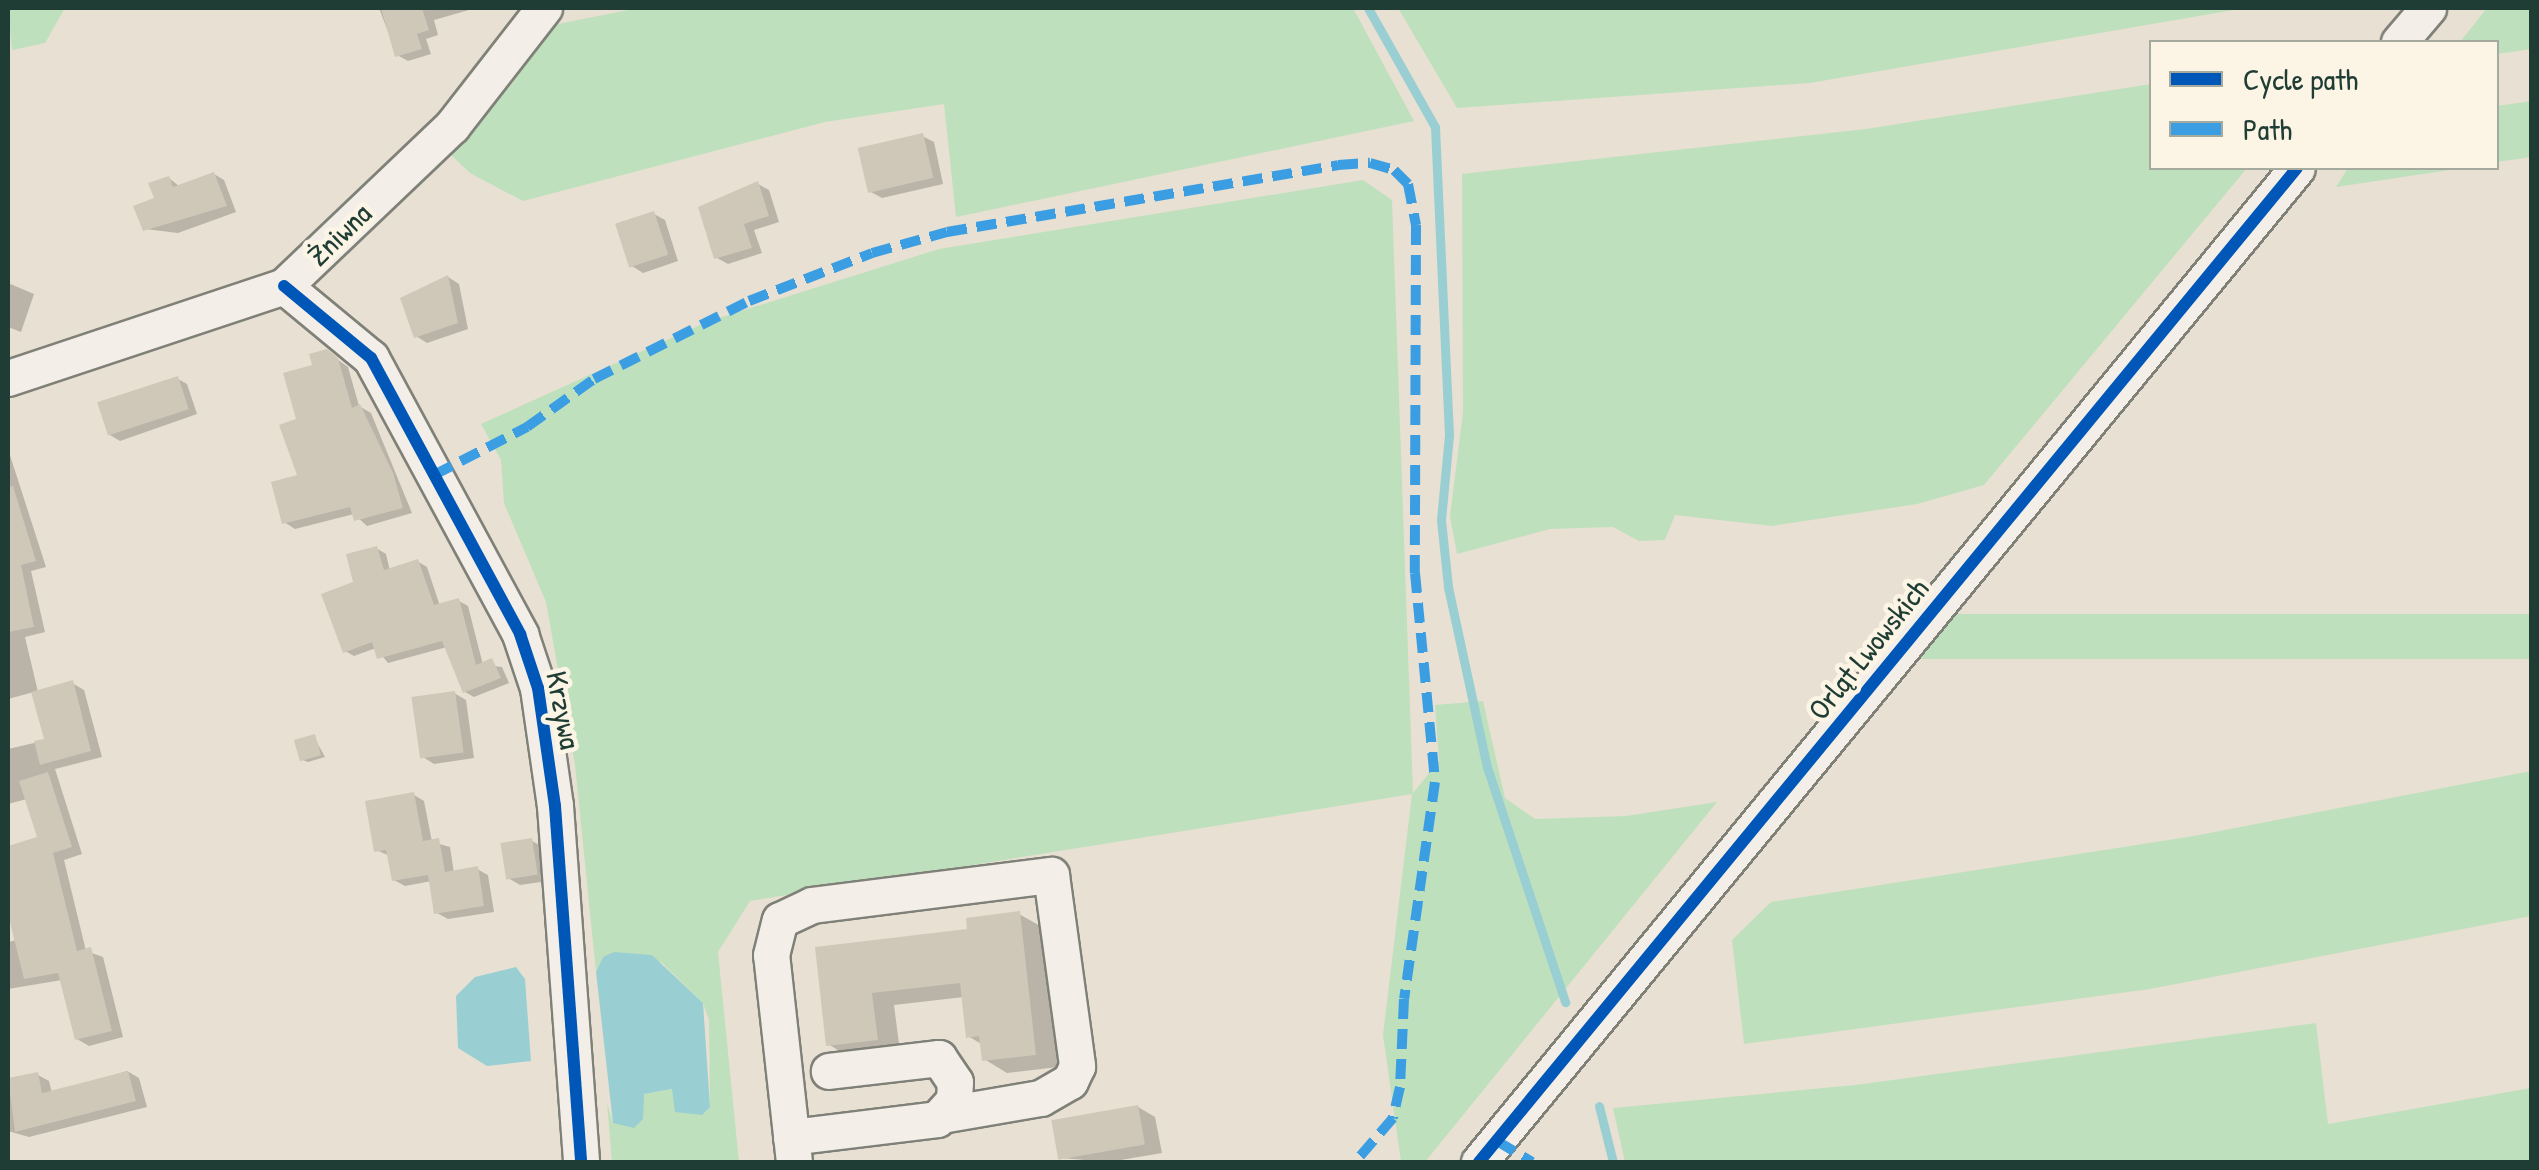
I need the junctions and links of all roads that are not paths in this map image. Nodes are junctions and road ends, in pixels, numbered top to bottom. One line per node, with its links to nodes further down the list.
1 (544, 8): 5 (street, Żniwna)
2 (2428, 8): 3 (street)
3 (2401, 40)
4 (2294, 170): 11 (street, Orląt Lwowskich)
5 (284, 286): 6 (street, Żniwna); 10 (street, Krzywa)
6 (8, 378)
7 (828, 1072): 8 (street)
8 (942, 1115): 9 (street); 9 (street)
9 (793, 1150)
10 (581, 1162)
11 (1479, 1162)

